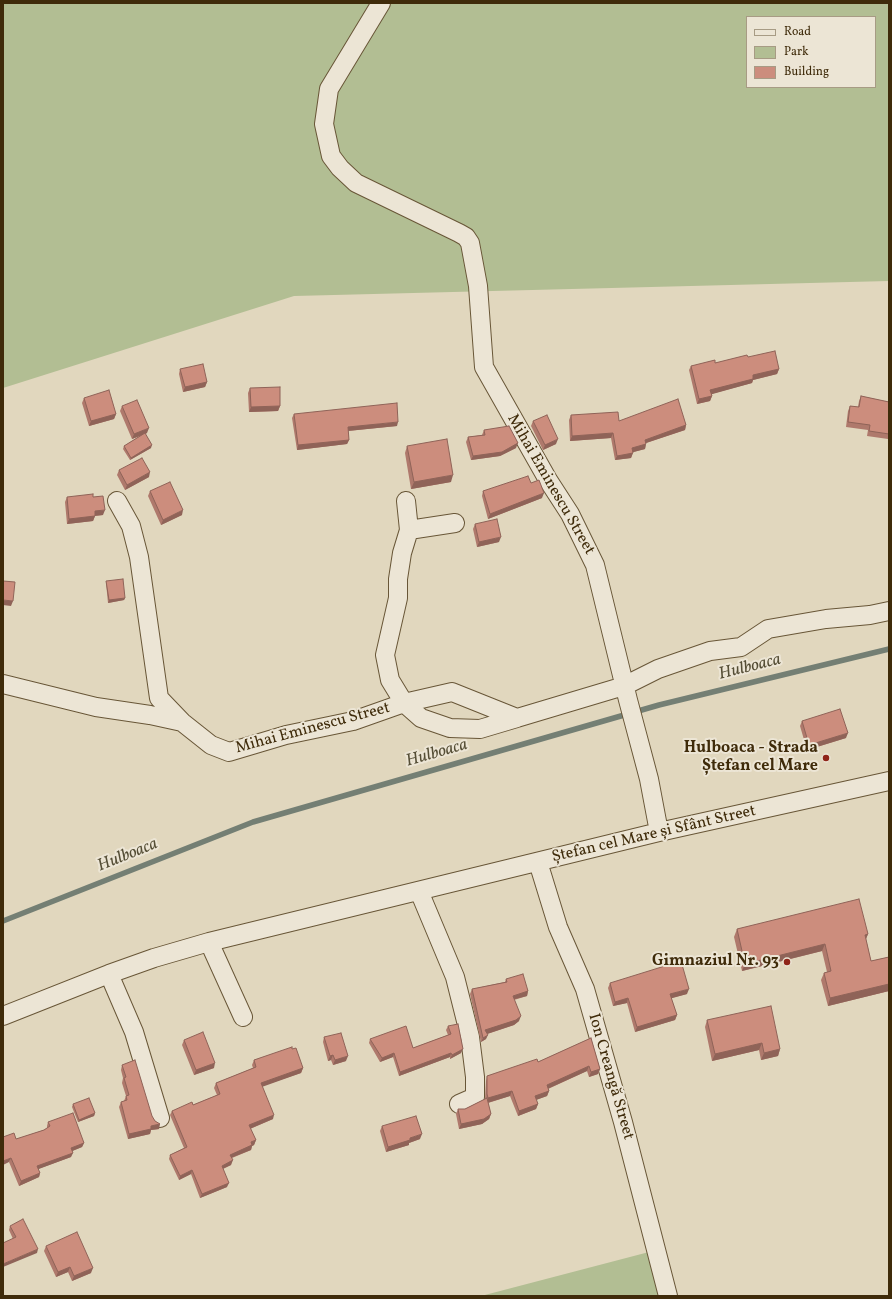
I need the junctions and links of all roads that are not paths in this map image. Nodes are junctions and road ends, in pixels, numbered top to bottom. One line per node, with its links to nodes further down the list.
1 (381, 3): 8 (street, Mihai Eminescu Street)
2 (116, 501): 11 (street, Mihai Eminescu Street)
3 (406, 501): 5 (street, Mihai Eminescu Street)
4 (455, 523): 5 (street)
5 (409, 530): 9 (street, Mihai Eminescu Street)
6 (889, 611): 8 (street, Mihai Eminescu Street)
7 (3, 684): 11 (street, Mihai Eminescu Street)
8 (626, 693): 10 (street, Mihai Eminescu Street); 13 (street, Mihai Eminescu Street)
9 (404, 703): 10 (street, Mihai Eminescu Street); 10 (street, Mihai Eminescu Street); 11 (street, Mihai Eminescu Street)
10 (518, 718)
11 (182, 722)
12 (887, 781): 13 (street, Ștefan cel Mare și Sfânt Street)
13 (659, 832): 14 (street, Ștefan cel Mare și Sfânt Street)
14 (538, 862): 15 (street, Ștefan cel Mare și Sfânt Street); 22 (street, Ion Creangă Street)
15 (419, 890): 16 (street, Ștefan cel Mare și Sfânt Street); 20 (street)
16 (209, 942): 17 (street, Ștefan cel Mare și Sfânt Street); 19 (street)
17 (109, 974): 18 (street, Ștefan cel Mare și Sfânt Street); 21 (street)
18 (3, 1016)
19 (243, 1017)
20 (459, 1104)
21 (160, 1118)
22 (668, 1296)

